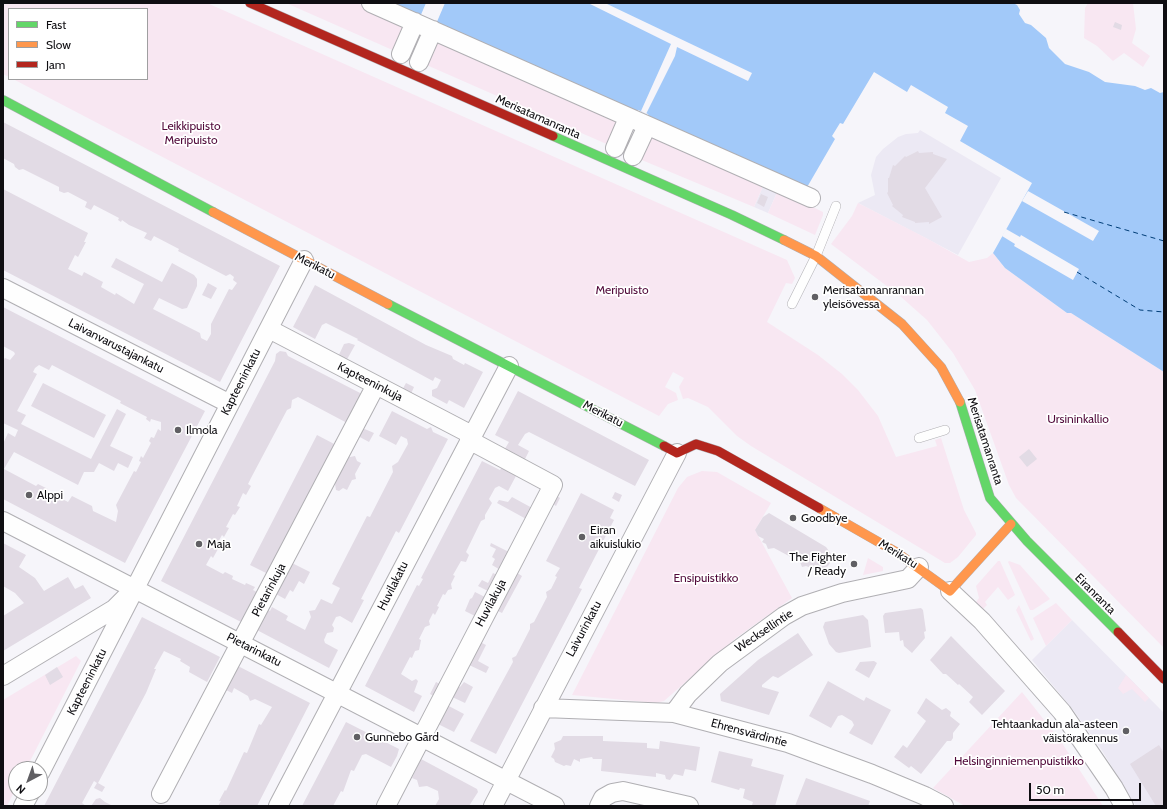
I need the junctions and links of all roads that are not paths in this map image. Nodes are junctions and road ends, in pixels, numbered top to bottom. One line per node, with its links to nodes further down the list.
1 (250, 3): 12 (street, Merisatamanranta)
2 (371, 3): 3 (street)
3 (426, 24): 4 (street); 5 (street); 7 (street)
4 (401, 54)
5 (419, 62)
6 (3, 100): 13 (street, Merikatu)
7 (639, 120): 8 (street); 9 (street); 10 (street)
8 (615, 148)
9 (633, 156)
10 (811, 198)
11 (836, 206): 12 (lane)
12 (816, 256): 15 (lane); 25 (street, Merisatamanranta)
13 (304, 260): 16 (street, Kapteeninkatu); 17 (street, Merikatu)
14 (3, 288): 19 (street, Laivanvarustajankatu)
15 (792, 304)
16 (269, 329): 18 (street, Kapteeninkuja); 19 (street, Kapteeninkatu)
17 (509, 366): 21 (street, Huvilakatu); 23 (street, Merikatu)
18 (376, 385): 21 (street, Kapteeninkuja); 29 (street, Pietarinkuja)
19 (230, 404): 27 (street, Kapteeninkatu)
20 (945, 430): 22 (lane)
21 (470, 437): 32 (street, Huvilakatu); 35 (street, Huvilakuja)
22 (919, 438)
23 (677, 453): 26 (street, Merikatu); 33 (street, Laivurinkatu)
24 (3, 521): 27 (street, Pietarinkatu)
25 (1011, 524): 28 (street); 31 (street, Eiranranta)
26 (919, 567): 28 (street, Merikatu); 34 (street, Wecksellintie)
27 (134, 589): 29 (street, Pietarinkatu); 30 (street, Kapteeninkatu); 36 (street, Kapteeninkatu)
28 (950, 591): 46 (street, Merikatu)
29 (241, 644): 32 (street, Pietarinkatu); 38 (street, Pietarinkuja)
30 (3, 676)
31 (1164, 679)
32 (338, 693): 35 (street, Pietarinkatu); 39 (street, Huvilakatu)
33 (543, 708): 34 (street, Ehrensvärdintie); 37 (street, Laivurinkatu)
34 (674, 713): 45 (street, Ehrensvärdintie)
35 (422, 736): 37 (street, Pietarinkatu); 40 (street, Huvilakuja)
36 (47, 761)
37 (506, 780): 41 (street, Laivurinkatu); 42 (street, Pietarinkatu)
38 (161, 794)
39 (278, 806)
40 (386, 806)
41 (493, 806)
42 (555, 806)
43 (599, 806): 44 (street)
44 (689, 806)
45 (944, 806)
46 (1124, 806)

